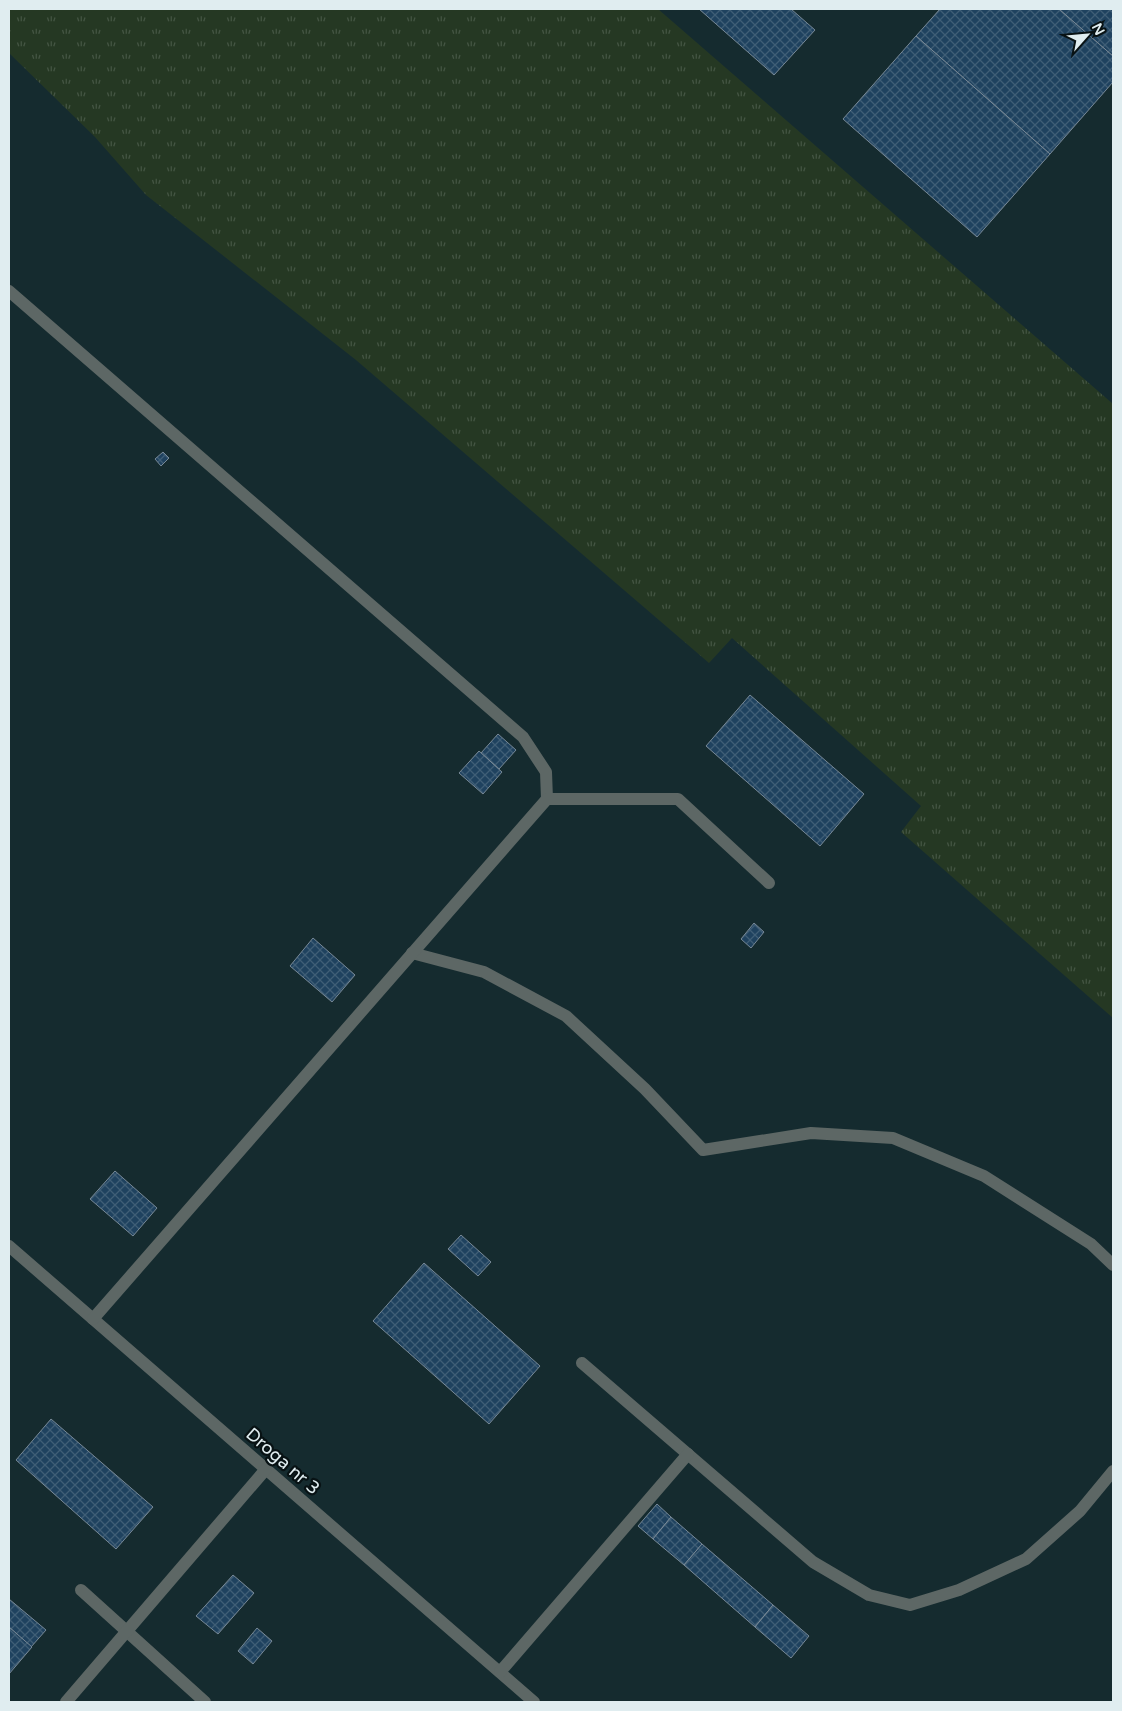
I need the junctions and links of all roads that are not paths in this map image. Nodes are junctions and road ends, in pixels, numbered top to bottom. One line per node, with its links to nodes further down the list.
1 (9, 291): 2 (lane)
2 (547, 798): 3 (lane); 4 (lane)
3 (769, 883)
4 (412, 953): 6 (lane); 7 (lane)
5 (11, 1252): 7 (lane, Droga nr 3)
6 (1113, 1265)
7 (93, 1319): 10 (lane, Droga nr 3)
8 (582, 1363): 9 (lane)
9 (688, 1454): 11 (lane); 14 (lane)
10 (266, 1469): 13 (lane); 14 (lane, Droga nr 3)
11 (1113, 1472)
12 (81, 1590): 13 (lane)
13 (127, 1632): 15 (lane); 16 (lane)
14 (500, 1672): 17 (lane, Droga nr 3)
15 (66, 1702)
16 (205, 1702)
17 (534, 1702)

